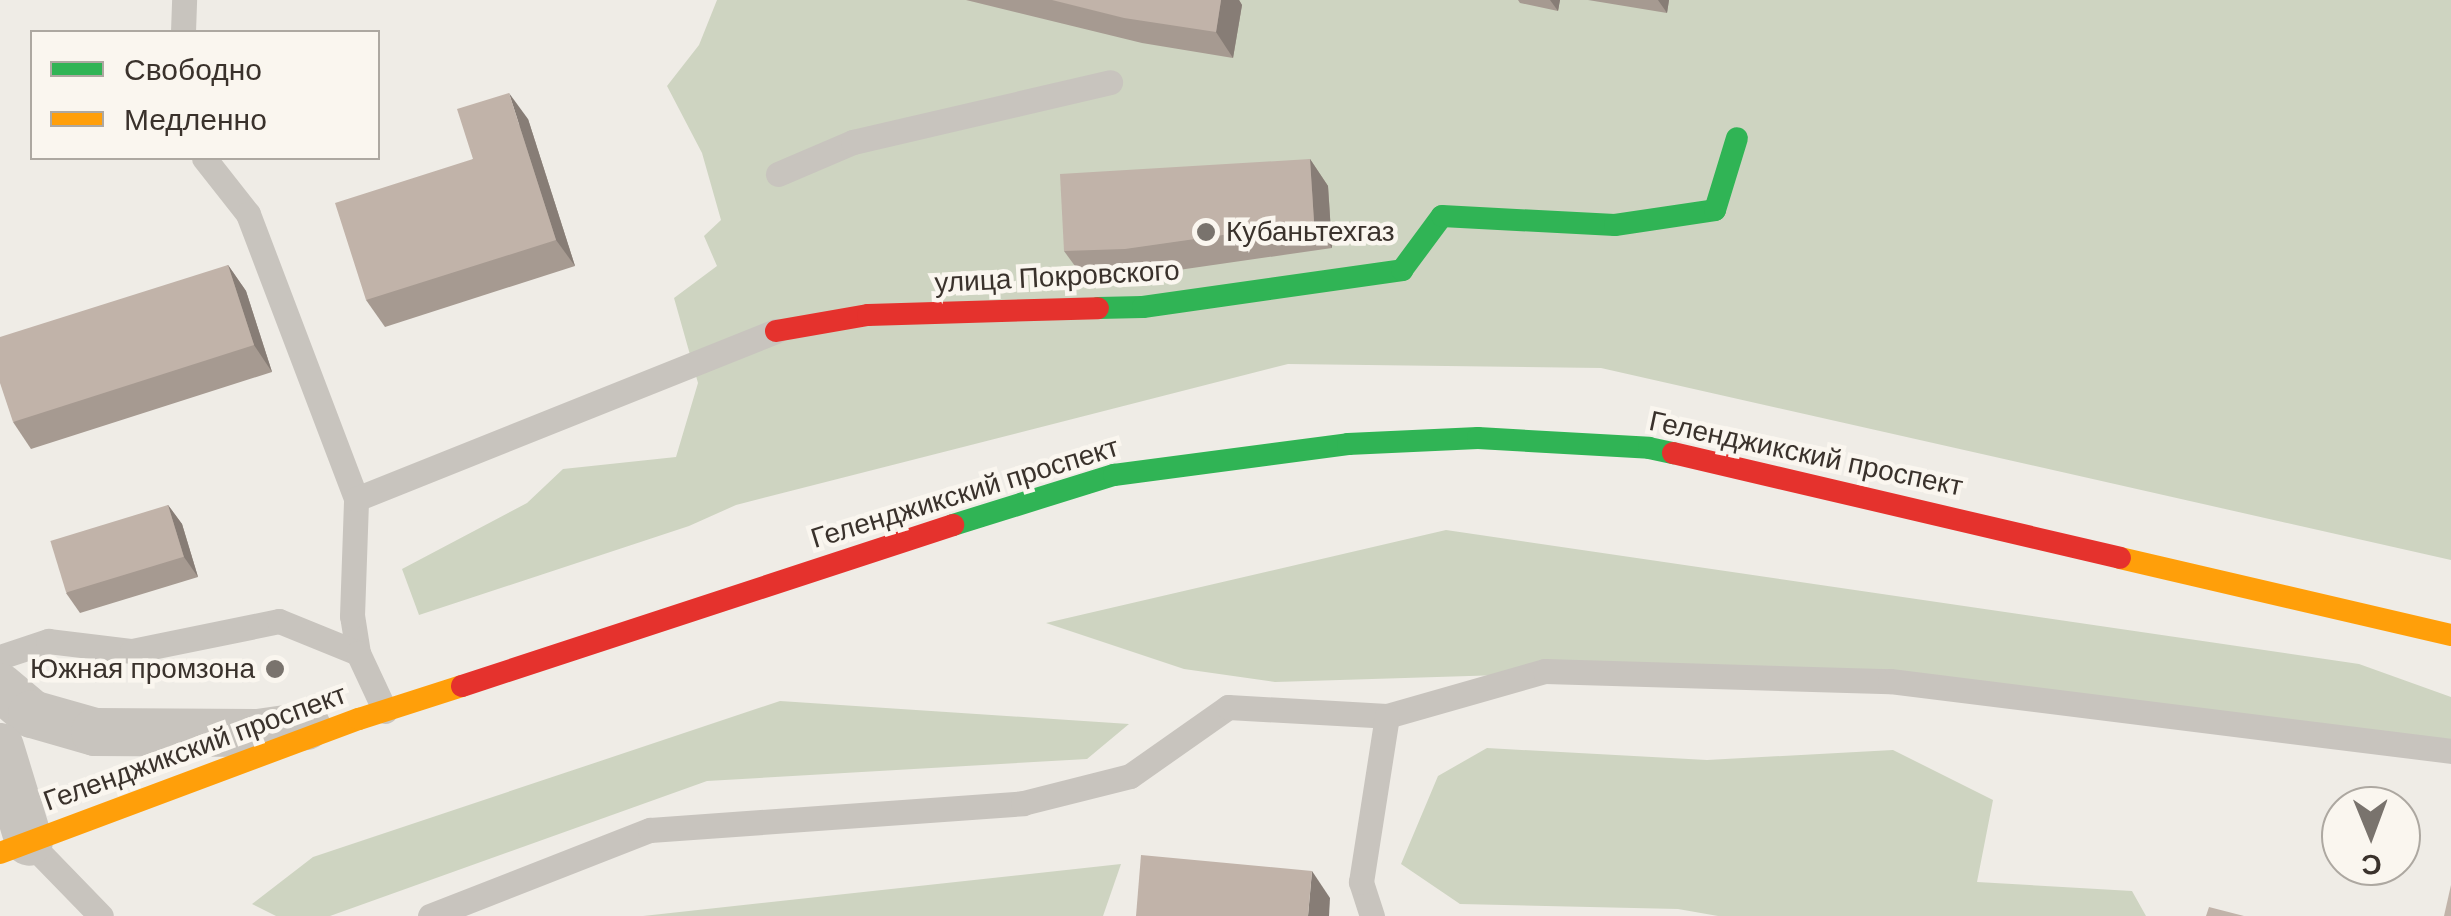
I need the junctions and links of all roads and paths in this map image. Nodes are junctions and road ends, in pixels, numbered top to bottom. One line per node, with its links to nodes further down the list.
1 (184, 0): 2 (lane)
2 (183, 30)
3 (1110, 82): 6 (lane)
4 (1738, 138): 7 (main road, улица Покровского)
5 (206, 160): 8 (lane)
6 (778, 174)
7 (776, 331): 8 (lane)
8 (356, 499): 10 (lane)
9 (2451, 635): 13 (main road, Геленджикский проспект)
10 (358, 653): 11 (lane); 13 (lane)
11 (0, 658)
12 (0, 687): 13 (street)
13 (372, 715): 17 (main road, Геленджикский проспект)
14 (1387, 716): 16 (lane); 19 (lane); 20 (lane)
15 (0, 746): 17 (street)
16 (2451, 751)
17 (15, 848): 18 (lane)
18 (101, 916)
19 (430, 916)
20 (1372, 916)

